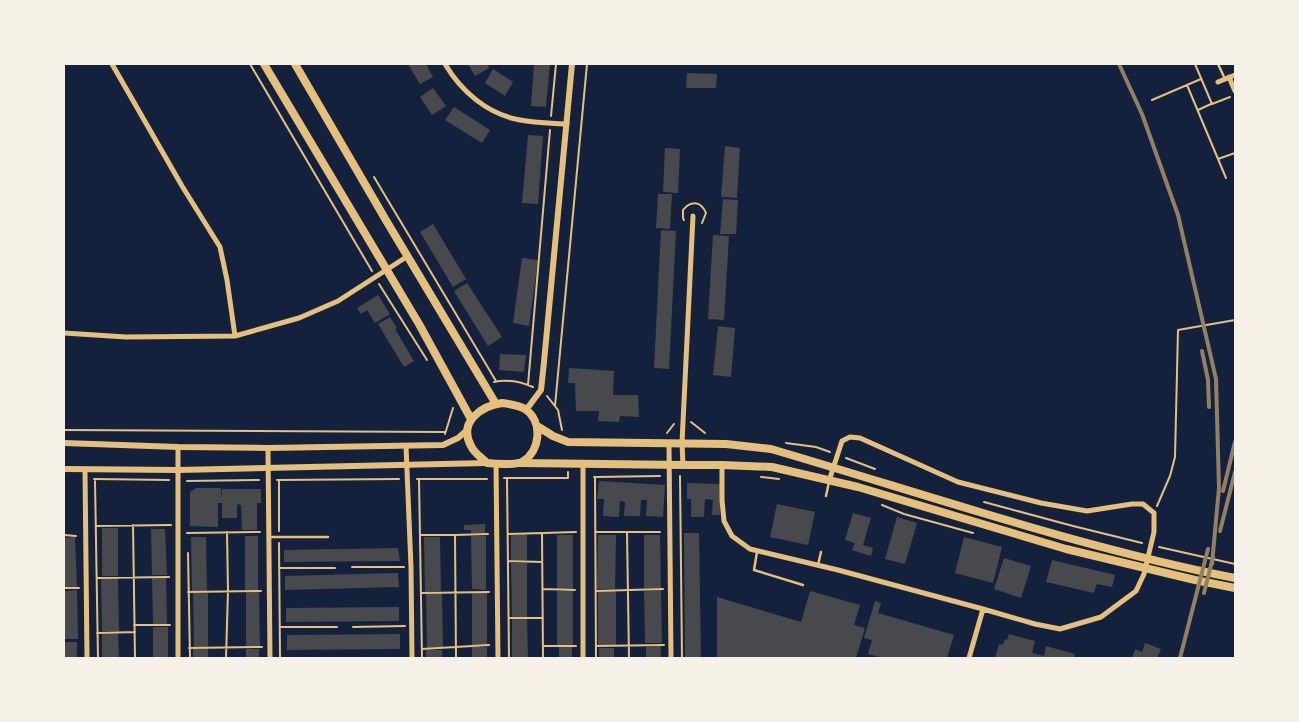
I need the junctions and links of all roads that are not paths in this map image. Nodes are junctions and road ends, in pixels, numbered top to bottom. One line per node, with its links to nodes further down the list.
1 (112, 64): 15 (street)
2 (264, 64): 13 (main road)
3 (295, 64): 12 (main road)
4 (445, 64): 10 (street)
5 (572, 64): 10 (street)
6 (1218, 64): 7 (lane)
7 (1230, 77): 8 (street); 9 (street)
8 (1218, 82)
9 (1235, 93)
10 (567, 124): 17 (street)
11 (693, 216): 23 (street)
12 (408, 256): 13 (street); 16 (main road)
13 (386, 270): 15 (street); 18 (main road)
14 (64, 333): 15 (street)
15 (235, 336)
16 (496, 404): 17 (main road); 18 (main road)
17 (526, 410): 19 (main road)
18 (471, 420): 20 (main road)
19 (537, 426): 21 (main road); 28 (main road)
20 (467, 430): 24 (street); 27 (main road)
21 (669, 442): 23 (main road); 32 (street)
22 (64, 443): 25 (street)
23 (682, 443): 33 (street); 35 (main road)
24 (406, 446): 26 (street); 31 (street)
25 (178, 447): 26 (street); 39 (street)
26 (268, 448): 36 (street)
27 (488, 463): 30 (main road); 31 (street)
28 (521, 463): 29 (main road); 30 (main road)
29 (583, 463): 32 (main road); 56 (street)
30 (496, 464): 55 (street)
31 (407, 465): 36 (street); 54 (street)
32 (669, 465): 33 (main road); 57 (street)
33 (682, 465): 34 (main road)
34 (722, 465): 40 (main road); 44 (street)
35 (834, 467): 40 (street); 47 (main road); 50 (street)
36 (269, 468): 39 (street); 42 (street)
37 (64, 469): 38 (street)
38 (85, 470): 39 (street); 51 (street)
39 (178, 470): 52 (street)
40 (830, 481): 41 (lane); 49 (main road)
41 (826, 496)
42 (270, 537): 43 (lane); 53 (street)
43 (328, 537)
44 (758, 550): 46 (street); 48 (lane)
45 (821, 552): 46 (lane)
46 (818, 565): 50 (street)
47 (1235, 578)
48 (803, 585)
49 (1235, 588)
50 (983, 609): 58 (street)
51 (87, 658)
52 (178, 658)
53 (270, 658)
54 (412, 658)
55 (498, 658)
56 (583, 658)
57 (671, 658)
58 (969, 658)

